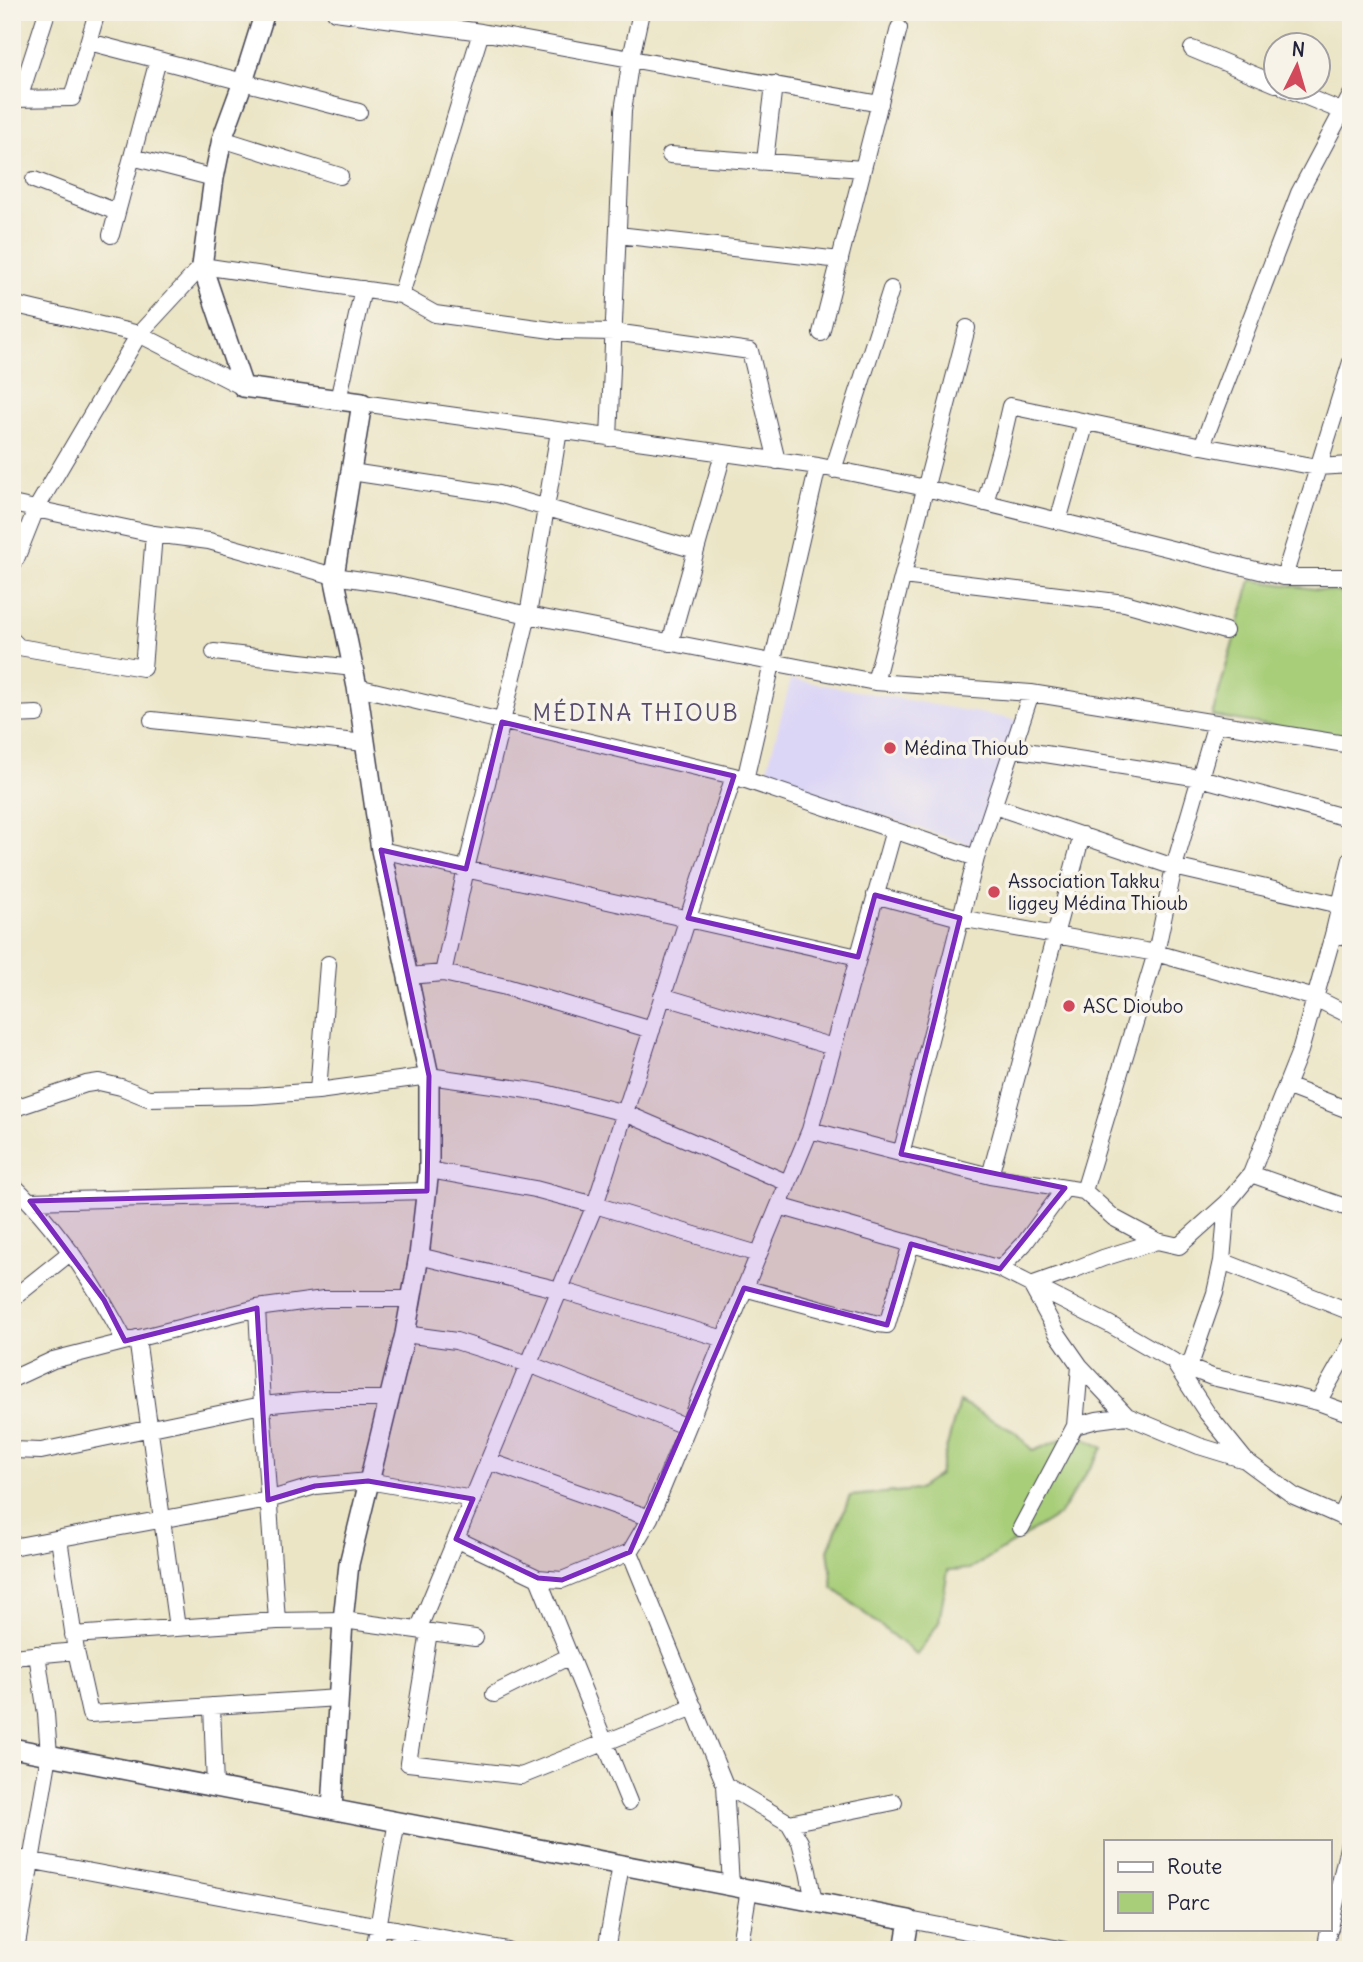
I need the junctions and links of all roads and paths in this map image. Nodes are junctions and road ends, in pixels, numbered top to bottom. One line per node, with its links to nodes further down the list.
1 (47, 12): 16 (street)
2 (97, 12): 8 (street)
3 (265, 12): 13 (street)
4 (335, 12): 7 (street)
5 (641, 12): 10 (street)
6 (899, 28): 18 (street)
7 (481, 32): 10 (street); 36 (street)
8 (89, 42): 11 (street); 16 (street)
9 (1192, 49): 12 (street)
10 (631, 58): 14 (street); 31 (street)
11 (158, 60): 13 (street); 23 (street)
12 (1262, 78)
13 (243, 82): 19 (street); 21 (street)
14 (774, 84): 18 (street); 24 (street)
15 (1351, 95): 20 (street)
16 (16, 99)
17 (1319, 102): 20 (street)
18 (880, 104): 25 (street)
19 (359, 111)
20 (1341, 111): 49 (street)
21 (222, 139): 26 (street); 27 (street)
22 (670, 155): 24 (street)
23 (132, 157): 27 (street); 29 (street)
24 (765, 161): 25 (street)
25 (863, 169): 32 (street)
26 (340, 176)
27 (214, 178): 33 (street)
28 (34, 180): 29 (street)
29 (117, 212): 30 (street)
30 (111, 235)
31 (618, 235): 32 (street); 39 (street)
32 (840, 260): 40 (street)
33 (202, 266): 34 (street); 41 (street); 43 (street)
34 (363, 289): 36 (street); 44 (street)
35 (891, 289): 54 (street)
36 (401, 295): 39 (street)
37 (12, 304): 41 (street)
38 (967, 328): 56 (street)
39 (614, 332): 48 (street); 51 (street)
40 (821, 333)
41 (139, 334): 43 (street); 60 (street)
42 (1351, 362): 53 (street)
43 (243, 387): 44 (street)
44 (338, 400): 45 (street)
45 (362, 403): 47 (street); 55 (street)
46 (1086, 422): 49 (street); 57 (street); 61 (street)
47 (559, 431): 48 (street); 59 (street)
48 (609, 438): 50 (street)
49 (1202, 446): 53 (street)
50 (723, 454): 51 (street); 63 (street)
51 (778, 461): 54 (street)
52 (1351, 465): 53 (street)
53 (1317, 467): 67 (street)
54 (825, 468): 56 (street); 74 (street)
55 (351, 472): 59 (street); 65 (street)
56 (926, 488): 57 (street); 66 (street)
57 (985, 503): 61 (street)
58 (12, 504): 60 (street)
59 (547, 507): 63 (street); 69 (street)
60 (36, 509): 62 (street); 64 (street)
61 (1058, 521): 67 (street)
62 (154, 534): 65 (street); 71 (street)
63 (696, 550): 72 (street)
64 (12, 562)
65 (334, 576): 69 (street); 75 (street)
66 (903, 576): 70 (street); 76 (street)
67 (1284, 577): 68 (street)
68 (1351, 577)
69 (528, 615): 72 (street); 81 (street)
70 (1225, 631)
71 (12, 640)
72 (670, 643): 74 (street)
73 (214, 652): 75 (street)
74 (772, 663): 76 (street); 86 (street)
75 (355, 678): 81 (street); 83 (street)
76 (875, 682): 77 (street)
77 (1031, 693): 82 (street); 85 (street)
78 (37, 714): 79 (street)
79 (12, 715)
80 (152, 720): 83 (street)
81 (502, 722): 86 (street); 96 (street)
82 (1216, 723): 84 (street); 87 (street)
83 (365, 743): 92 (street)
84 (1351, 745)
85 (1013, 749): 87 (street); 88 (street)
86 (739, 778): 90 (street); 99 (street)
87 (1200, 778): 89 (street); 95 (street)
88 (993, 806): 91 (street); 93 (street)
89 (1351, 819)
90 (894, 830): 93 (street); 97 (street)
91 (1082, 835): 95 (street); 101 (street)
92 (381, 850): 96 (street); 108 (street)
93 (976, 858): 100 (street)
94 (1351, 859): 98 (street)
95 (1174, 867): 98 (street); 104 (street)
96 (466, 869): 99 (street); 107 (street)
97 (875, 895): 100 (street); 105 (street)
98 (1340, 905): 102 (street)
99 (688, 918): 105 (street); 109 (street)
100 (960, 918): 101 (street); 121 (street)
101 (1055, 935): 104 (street); 124 (street)
102 (1333, 935): 103 (street); 110 (street)
103 (1351, 937)
104 (1156, 953): 110 (street); 129 (street)
105 (858, 957): 113 (street)
106 (328, 964): 116 (street)
107 (443, 973): 108 (street); 112 (street)
108 (409, 976): 114 (street)
109 (662, 996): 112 (street); 113 (street)
110 (1315, 998): 111 (street); 115 (street)
111 (1351, 1016)
112 (652, 1030): 119 (street)
113 (833, 1047): 120 (street)
114 (429, 1076): 116 (street); 119 (street); 122 (street)
115 (1286, 1086): 117 (street); 123 (street)
116 (318, 1091): 118 (street)
117 (1351, 1111)
118 (12, 1112)
119 (625, 1113): 125 (street); 132 (street)
120 (810, 1130): 121 (street); 125 (street)
121 (901, 1154): 124 (street)
122 (429, 1170): 128 (street); 132 (street)
123 (1251, 1174): 131 (street); 134 (street)
124 (990, 1176): 127 (street)
125 (788, 1183): 133 (street)
126 (12, 1184): 130 (street)
127 (1065, 1188): 129 (street); 141 (street)
128 (427, 1191): 130 (street); 139 (street)
129 (1084, 1191): 135 (street)
130 (30, 1201): 137 (street)
131 (1227, 1203): 135 (street); 140 (street)
132 (595, 1205): 138 (street); 144 (street)
133 (779, 1206): 136 (street); 138 (street)
134 (1350, 1207)
135 (1157, 1241): 142 (street)
136 (911, 1244): 141 (street); 143 (street)
137 (71, 1252): 145 (street); 151 (street)
138 (758, 1254): 143 (street)
139 (419, 1256): 144 (street); 146 (street)
140 (1222, 1261): 148 (street); 156 (street)
141 (1000, 1269): 142 (street)
142 (1031, 1285): 153 (street); 155 (street)
143 (744, 1288): 150 (street)
144 (560, 1290): 150 (street); 154 (street)
145 (12, 1298)
146 (411, 1299): 147 (street); 149 (street)
147 (257, 1308): 151 (street); 160 (street)
148 (1351, 1312)
149 (405, 1334): 154 (street); 158 (street)
150 (724, 1339): 164 (street)
151 (131, 1340): 157 (street); 165 (street)
152 (1351, 1344): 159 (street)
153 (1172, 1361): 156 (street); 167 (street)
154 (529, 1364): 164 (street); 168 (street)
155 (1080, 1366): 162 (street); 163 (street)
156 (1189, 1368): 159 (street)
157 (12, 1379)
158 (388, 1399): 160 (street); 169 (street)
159 (1318, 1402): 161 (street)
160 (262, 1405): 165 (street); 172 (street)
161 (1351, 1414)
162 (1127, 1416): 163 (street); 167 (street)
163 (1075, 1426): 176 (street)
164 (687, 1427): 173 (street)
165 (150, 1428): 166 (street); 174 (street)
166 (12, 1450)
167 (1245, 1460): 175 (street)
168 (488, 1461): 171 (street); 173 (street)
169 (368, 1481): 171 (street); 172 (street); 183 (street)
170 (1351, 1494): 175 (street)
171 (473, 1499): 178 (street)
172 (268, 1500): 174 (street); 182 (street)
173 (650, 1517): 180 (street)
174 (162, 1519): 177 (street); 184 (street)
175 (1346, 1519)
176 (1021, 1528)
177 (59, 1539): 179 (street); 187 (street)
178 (456, 1539): 181 (street); 185 (street)
179 (12, 1548)
180 (630, 1552): 181 (street); 194 (street)
181 (538, 1578): 189 (street)
182 (277, 1620): 183 (street); 184 (street)
183 (343, 1620): 185 (street); 192 (street)
184 (177, 1628): 187 (street)
185 (424, 1631): 186 (street); 195 (street)
186 (475, 1638)
187 (74, 1643): 188 (street); 193 (street)
188 (37, 1654): 190 (street); 197 (street)
189 (570, 1656): 191 (street); 195 (street)
190 (12, 1657)
191 (494, 1694)
192 (338, 1698): 193 (street); 202 (street)
193 (212, 1706): 199 (street)
194 (694, 1707): 195 (street); 198 (street)
195 (606, 1743): 200 (street)
196 (12, 1748): 197 (street)
197 (49, 1755): 199 (street); 207 (street)
198 (725, 1785): 204 (street); 209 (street)
199 (215, 1787): 202 (street)
200 (629, 1802)
201 (894, 1802): 204 (street)
202 (332, 1809): 203 (street)
203 (397, 1821): 208 (street); 213 (street)
204 (789, 1823): 210 (street)
205 (1351, 1834): 211 (street)
206 (12, 1857): 207 (street)
207 (31, 1861): 213 (street); 216 (street)
208 (621, 1865): 209 (street); 220 (street)
209 (740, 1887): 210 (street); 221 (street)
210 (814, 1902): 212 (street)
211 (1332, 1919)
212 (909, 1920): 222 (street); 223 (street)
213 (379, 1926): 214 (street); 217 (street)
214 (396, 1929): 218 (street); 219 (street)
215 (1330, 1930): 224 (street)
216 (16, 1950)
217 (374, 1950)
218 (402, 1950)
219 (507, 1950)
220 (606, 1950)
221 (739, 1950)
222 (904, 1950)
223 (1065, 1950)
224 (1325, 1950)

